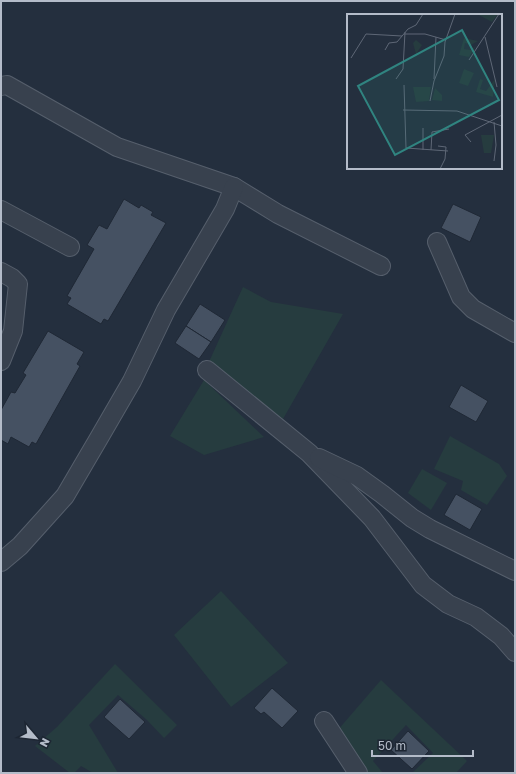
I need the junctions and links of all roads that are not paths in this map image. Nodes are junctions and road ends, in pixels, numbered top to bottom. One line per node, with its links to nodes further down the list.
1 (1, 86): 2 (street)
2 (234, 187): 6 (street); 12 (street)
3 (1, 210): 5 (street)
4 (437, 242): 8 (street)
5 (70, 247)
6 (381, 266)
7 (1, 272): 9 (street)
8 (515, 333)
9 (1, 361)
10 (207, 370): 11 (street)
11 (309, 454): 13 (street); 14 (street)
12 (1, 562)
13 (515, 571)
14 (514, 647)
15 (324, 721): 16 (street)
16 (358, 773)

